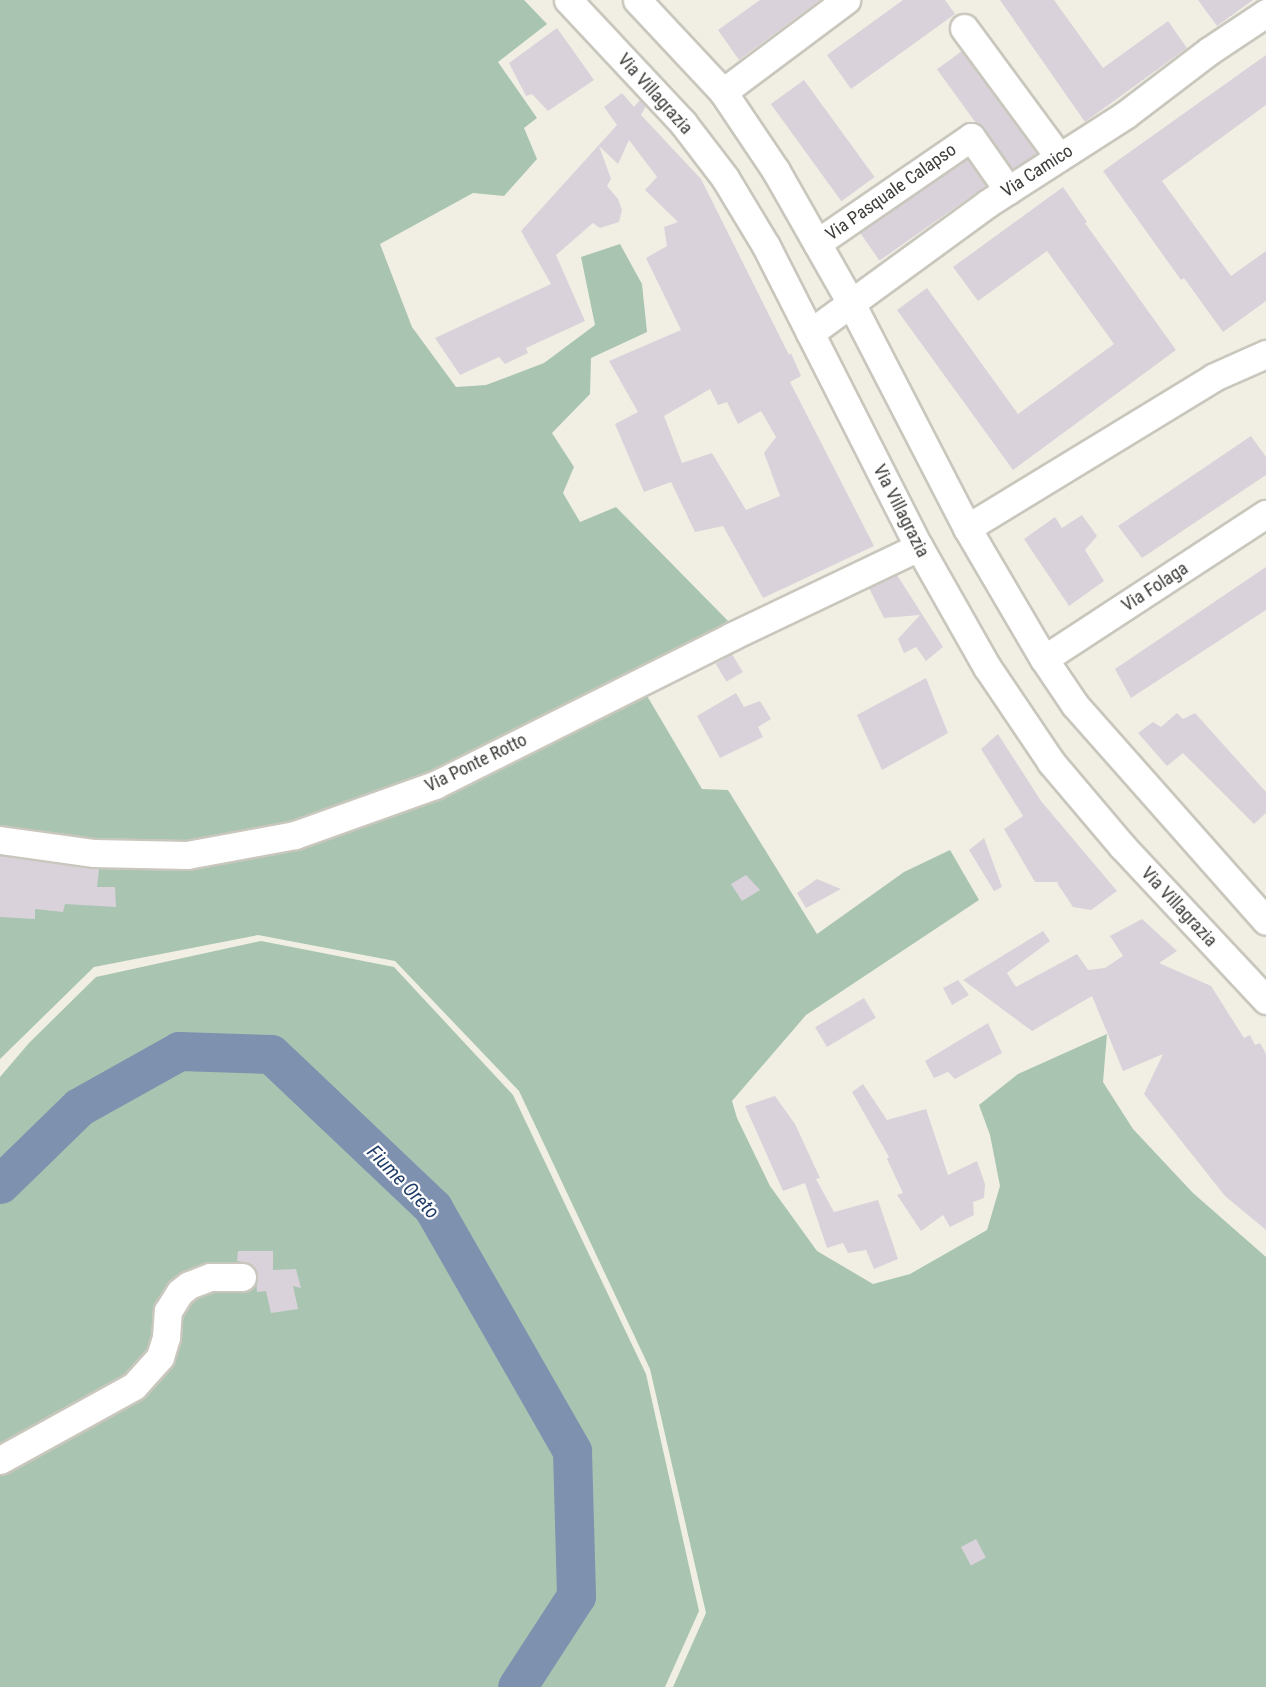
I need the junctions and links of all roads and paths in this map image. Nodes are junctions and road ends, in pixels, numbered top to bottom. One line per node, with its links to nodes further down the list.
1 (568, 0): 11 (street, Via Villagrazia)
2 (637, 0): 6 (street)
3 (846, 0): 6 (street)
4 (1266, 13): 7 (street, Via Camico)
5 (964, 28): 7 (street)
6 (723, 92): 9 (street)
7 (1059, 157): 8 (street, Via Camico)
8 (1008, 190): 9 (street, Via Pasquale Calapso); 10 (street, Via Camico)
9 (817, 243): 10 (street)
10 (852, 305): 11 (street, Via Camico); 14 (street)
11 (810, 333): 15 (street, Via Villagrazia)
12 (1266, 354): 14 (street)
13 (1266, 514): 16 (street, Via Folaga)
14 (967, 528): 16 (street)
15 (919, 547): 17 (street, Via Ponte Rotto); 19 (street, Via Villagrazia)
16 (1044, 659): 18 (street)
17 (0, 840)
18 (1266, 921)
19 (1266, 1000)
20 (242, 1277): 21 (street)
21 (0, 1460)

